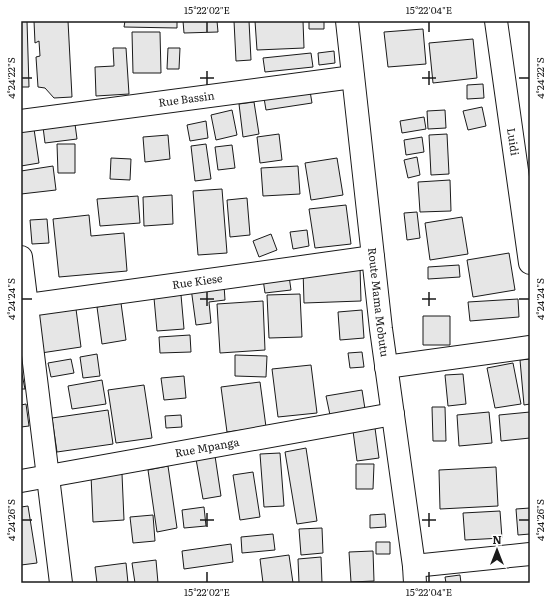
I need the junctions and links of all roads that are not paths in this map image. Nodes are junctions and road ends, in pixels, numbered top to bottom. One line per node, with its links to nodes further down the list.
1 (347, 21): 3 (street, Route Mama Mobutu)
2 (496, 21): 7 (street, Luidi)
3 (353, 77): 4 (street, Rue Bassin); 6 (street, Route Mama Mobutu)
4 (21, 121)
5 (21, 257): 8 (street)
6 (373, 257): 8 (street, Rue Kiese); 10 (street, Route Mama Mobutu)
7 (530, 263)
8 (24, 306): 12 (street)
9 (530, 347): 10 (street)
10 (386, 367): 11 (street, Route Mama Mobutu)
11 (393, 414): 12 (street, Rue Mpanga); 15 (street, Route Mama Mobutu)
12 (48, 477): 13 (street, Rue Mpanga); 16 (street)
13 (21, 481)
14 (530, 554): 15 (street)
15 (413, 578)
16 (61, 583)

